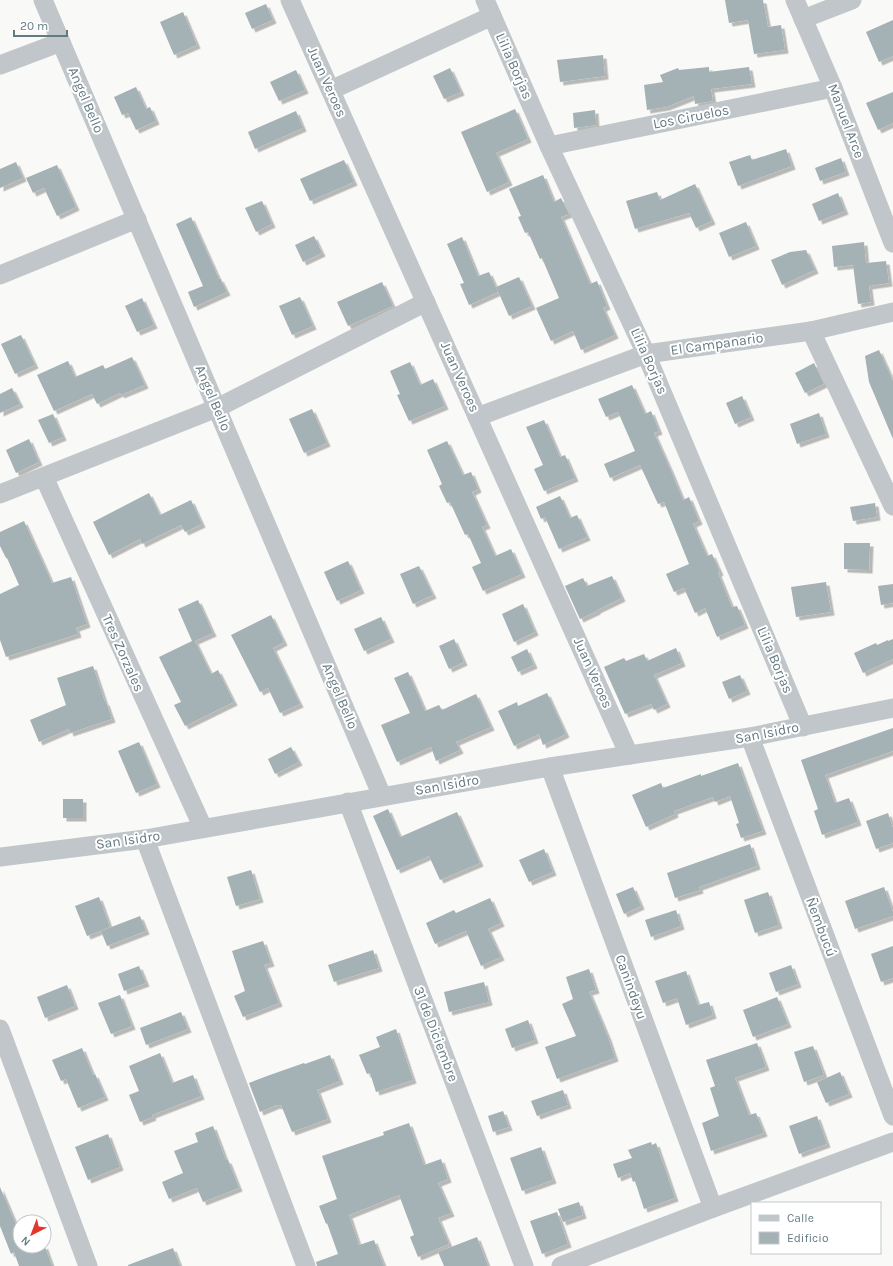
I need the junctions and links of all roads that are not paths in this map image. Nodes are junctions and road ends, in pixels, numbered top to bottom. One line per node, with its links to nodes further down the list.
1 (43, 0): 7 (street, Angel Bello)
2 (290, 0): 10 (street, Juan Veroes)
3 (795, 0): 6 (street, Manuel Arce)
4 (852, 0): 6 (street)
5 (488, 8): 10 (street); 11 (street, Lilia Borjas)
6 (803, 19): 9 (street, Manuel Arce)
7 (61, 42): 8 (street); 12 (street, Angel Bello)
8 (0, 65)
9 (833, 88): 11 (street, Los Ciruelos); 13 (street, Manuel Arce)
10 (331, 90): 15 (street, Juan Veroes)
11 (549, 146): 18 (street, Lilia Borjas)
12 (137, 219): 14 (street); 19 (street, Angel Bello)
13 (893, 243)
14 (0, 275)
15 (426, 302): 19 (street); 20 (street, Juan Veroes)
16 (893, 312): 17 (street, El Campanario)
17 (811, 331): 18 (street, El Campanario); 23 (street)
18 (646, 354): 20 (street, El Campanario); 25 (street, Lilia Borjas)
19 (217, 408): 21 (street); 29 (street, Angel Bello)
20 (477, 417): 27 (street, Juan Veroes)
21 (44, 477): 22 (street); 31 (street, Tres Zorzales)
22 (0, 494)
23 (893, 506)
24 (893, 708): 25 (street, San Isidro)
25 (803, 727): 26 (street, San Isidro)
26 (750, 738): 27 (street, San Isidro); 35 (street, Ñembucú)
27 (629, 755): 28 (street, San Isidro)
28 (550, 767): 29 (street, San Isidro); 37 (street, Canindeyu)
29 (382, 796): 30 (street, San Isidro)
30 (348, 802): 31 (street, San Isidro); 40 (street, 31 de Diciembre)
31 (203, 828): 32 (street, San Isidro)
32 (145, 839): 33 (street, San Isidro); 39 (street)
33 (0, 857)
34 (0, 1029): 38 (street)
35 (893, 1116)
36 (893, 1142): 37 (street)
37 (713, 1208): 41 (street)
38 (88, 1266)
39 (306, 1266)
40 (524, 1266)
41 (561, 1266)

